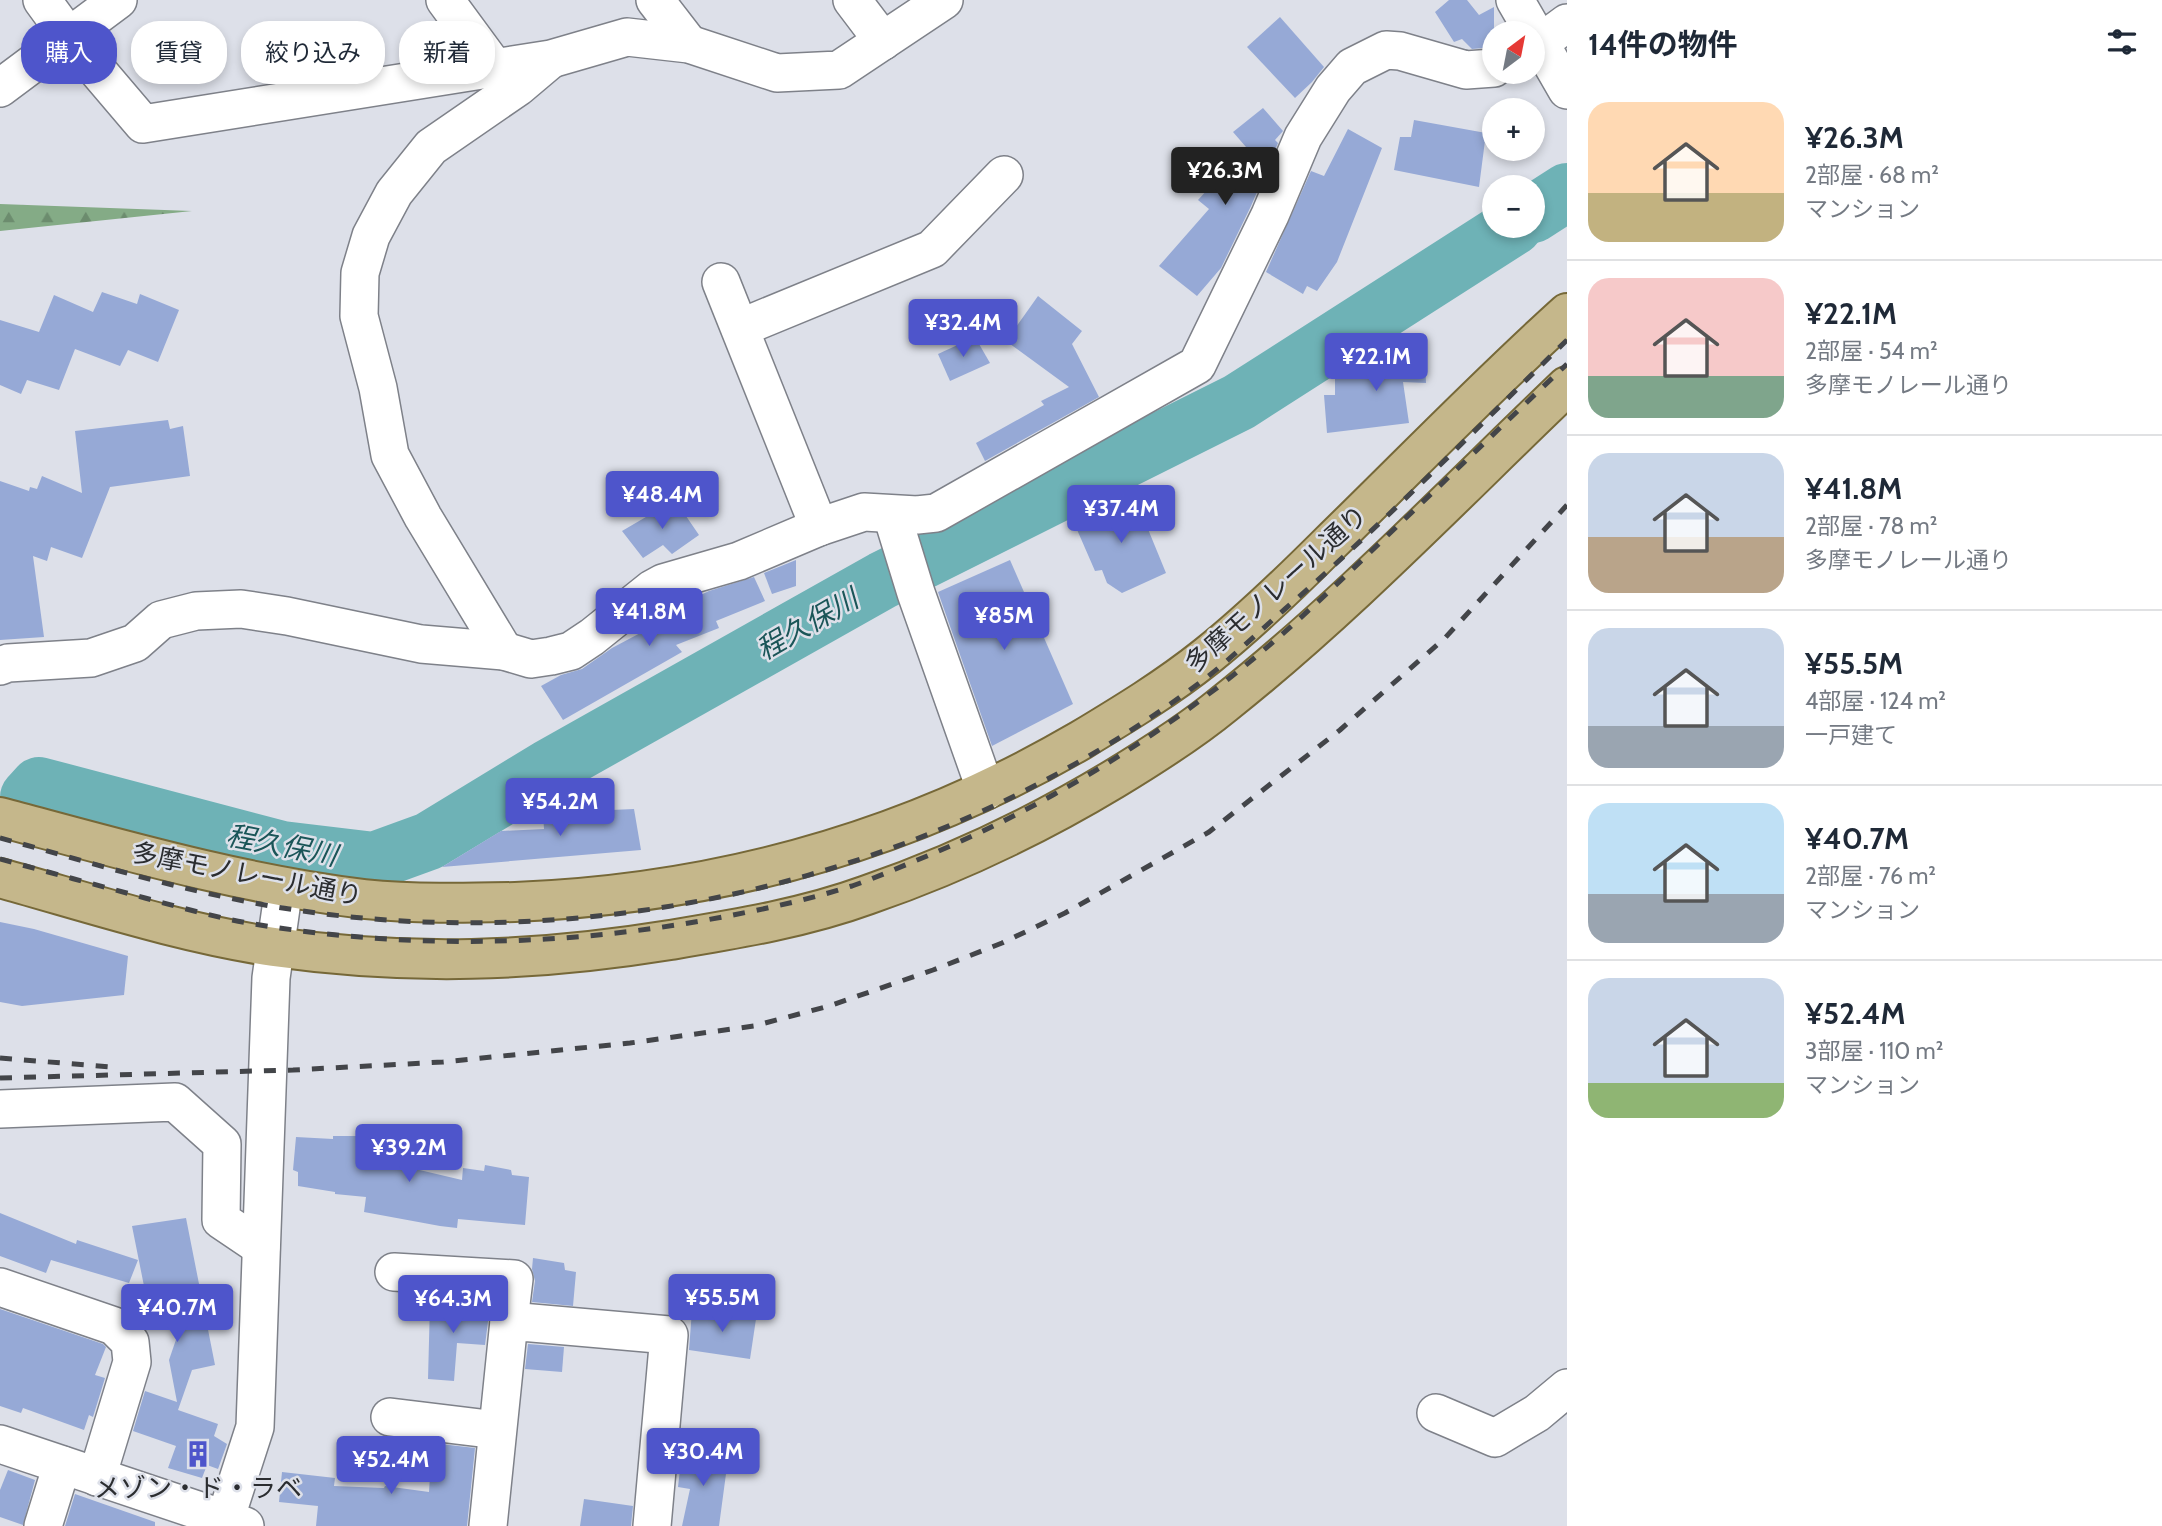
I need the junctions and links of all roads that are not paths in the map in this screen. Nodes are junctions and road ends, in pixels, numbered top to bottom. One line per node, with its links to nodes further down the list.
1 (42, 0): 8 (street)
2 (118, 0): 9 (street)
3 (445, 0): 10 (street)
4 (655, 0): 13 (street)
5 (852, 0): 12 (street)
6 (944, 0): 12 (street)
7 (1515, 0): 11 (street)
8 (57, 21)
9 (90, 21)
10 (460, 21)
11 (1546, 38): 21 (street)
12 (883, 41): 13 (street)
13 (689, 44): 14 (street)
14 (551, 59): 15 (street); 29 (street)
15 (495, 68)
16 (1482, 69): 27 (street)
17 (21, 72): 20 (street)
18 (399, 83): 19 (street)
19 (109, 84)
20 (0, 88)
21 (1567, 90)
22 (1004, 175): 25 (street)
23 (721, 282): 25 (street)
24 (1567, 313): 31 (main road, 多摩モノレール通り)
25 (740, 328): 28 (street)
26 (1567, 386): 35 (main road, 多摩モノレール通り)
27 (892, 514): 28 (street); 31 (street)
28 (818, 527): 29 (street)
29 (504, 651): 30 (street)
30 (0, 666)
31 (986, 791): 34 (main road, 多摩モノレール通り)
32 (0, 817): 34 (main road, 多摩モノレール通り)
33 (0, 878): 35 (main road, 多摩モノレール通り)
34 (284, 887): 35 (street)
35 (276, 947): 37 (street)
36 (0, 1109): 37 (street)
37 (261, 1247): 48 (street)
38 (394, 1272): 40 (street)
39 (0, 1287): 47 (street)
40 (509, 1321): 44 (street); 51 (street)
41 (1567, 1388): 42 (street)
42 (1436, 1413)
43 (390, 1417): 44 (street)
44 (498, 1430): 50 (street)
45 (0, 1444): 46 (street)
46 (62, 1465): 47 (street); 49 (street)
47 (97, 1477): 48 (street)
48 (231, 1524)
49 (43, 1526)
50 (488, 1526)
51 (652, 1526)

